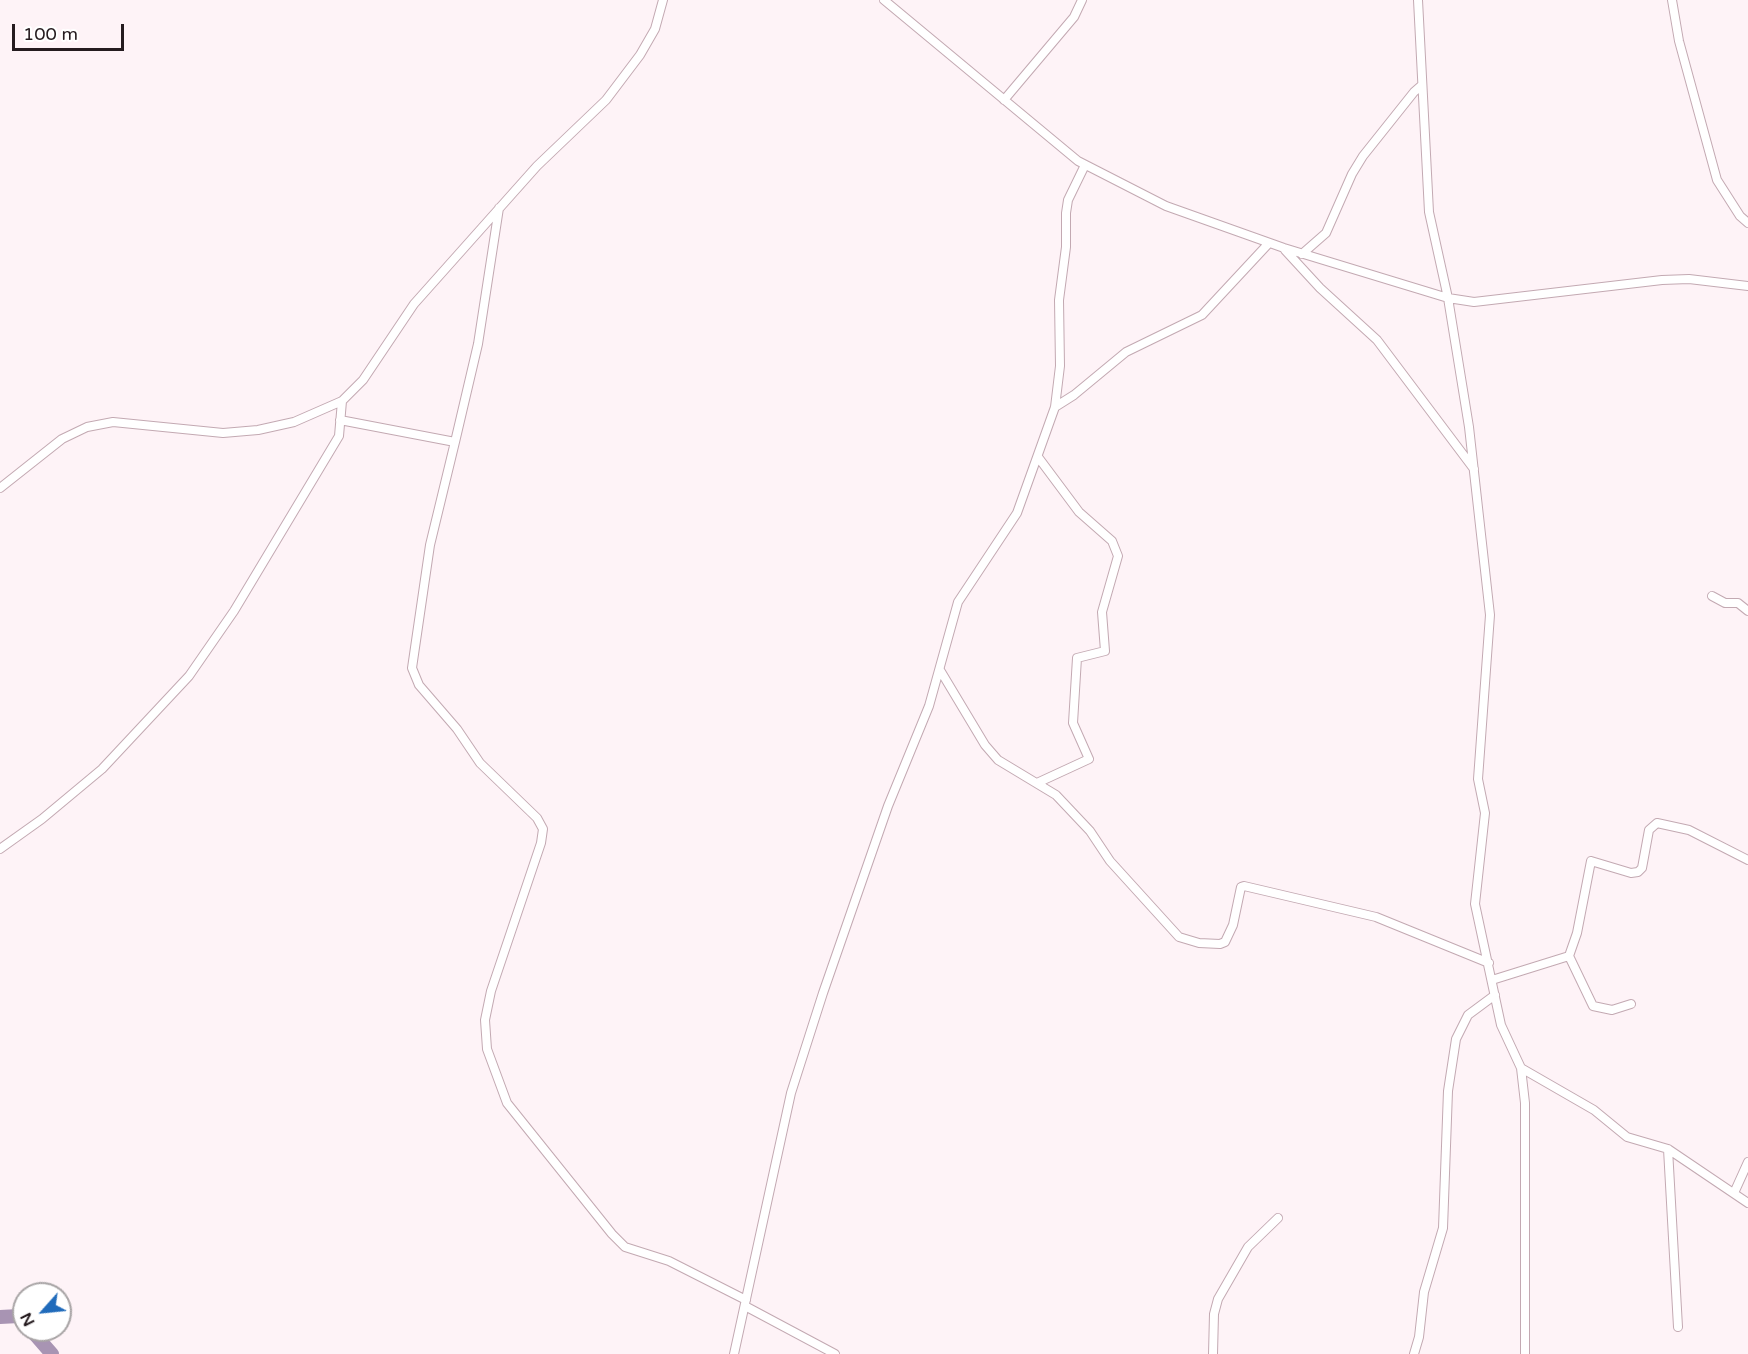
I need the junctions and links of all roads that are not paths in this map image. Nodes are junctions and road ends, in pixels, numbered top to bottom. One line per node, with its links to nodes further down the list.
1 (663, 0): 9 (street)
2 (884, 0): 7 (street)
3 (1082, 0): 7 (street)
4 (1418, 0): 6 (street)
5 (1672, 0): 10 (street)
6 (1422, 85): 13 (street); 15 (street)
7 (1004, 100): 8 (street)
8 (1085, 165): 11 (street); 17 (street)
9 (499, 208): 16 (street); 19 (street)
10 (1748, 223)
11 (1269, 243): 12 (street); 17 (street)
12 (1284, 248): 13 (street); 21 (street)
13 (1302, 254): 15 (street)
14 (1748, 286): 15 (street)
15 (1448, 298): 21 (street)
16 (342, 401): 18 (street); 22 (street)
17 (1055, 407): 20 (street)
18 (340, 420): 19 (street); 27 (street)
19 (455, 442): 40 (street)
20 (1038, 457): 25 (street); 26 (street)
21 (1474, 470): 30 (street)
22 (0, 488)
23 (1712, 596): 24 (street)
24 (1748, 611)
25 (940, 670): 26 (street); 40 (street)
26 (1037, 783): 30 (street)
27 (0, 849)
28 (1748, 860): 29 (street)
29 (1569, 956): 31 (street); 33 (street)
30 (1489, 963): 31 (street)
31 (1492, 980): 32 (street)
32 (1495, 995): 34 (street); 45 (street)
33 (1631, 1004)
34 (1521, 1068): 35 (street); 46 (street)
35 (1668, 1149): 37 (street); 41 (street)
36 (1748, 1162): 37 (street)
37 (1734, 1193): 38 (street)
38 (1748, 1203)
39 (1278, 1218): 44 (street)
40 (746, 1303): 42 (street); 43 (street)
41 (1678, 1327)
42 (734, 1354)
43 (835, 1354)
44 (1212, 1354)
45 (1414, 1354)
46 (1525, 1354)

